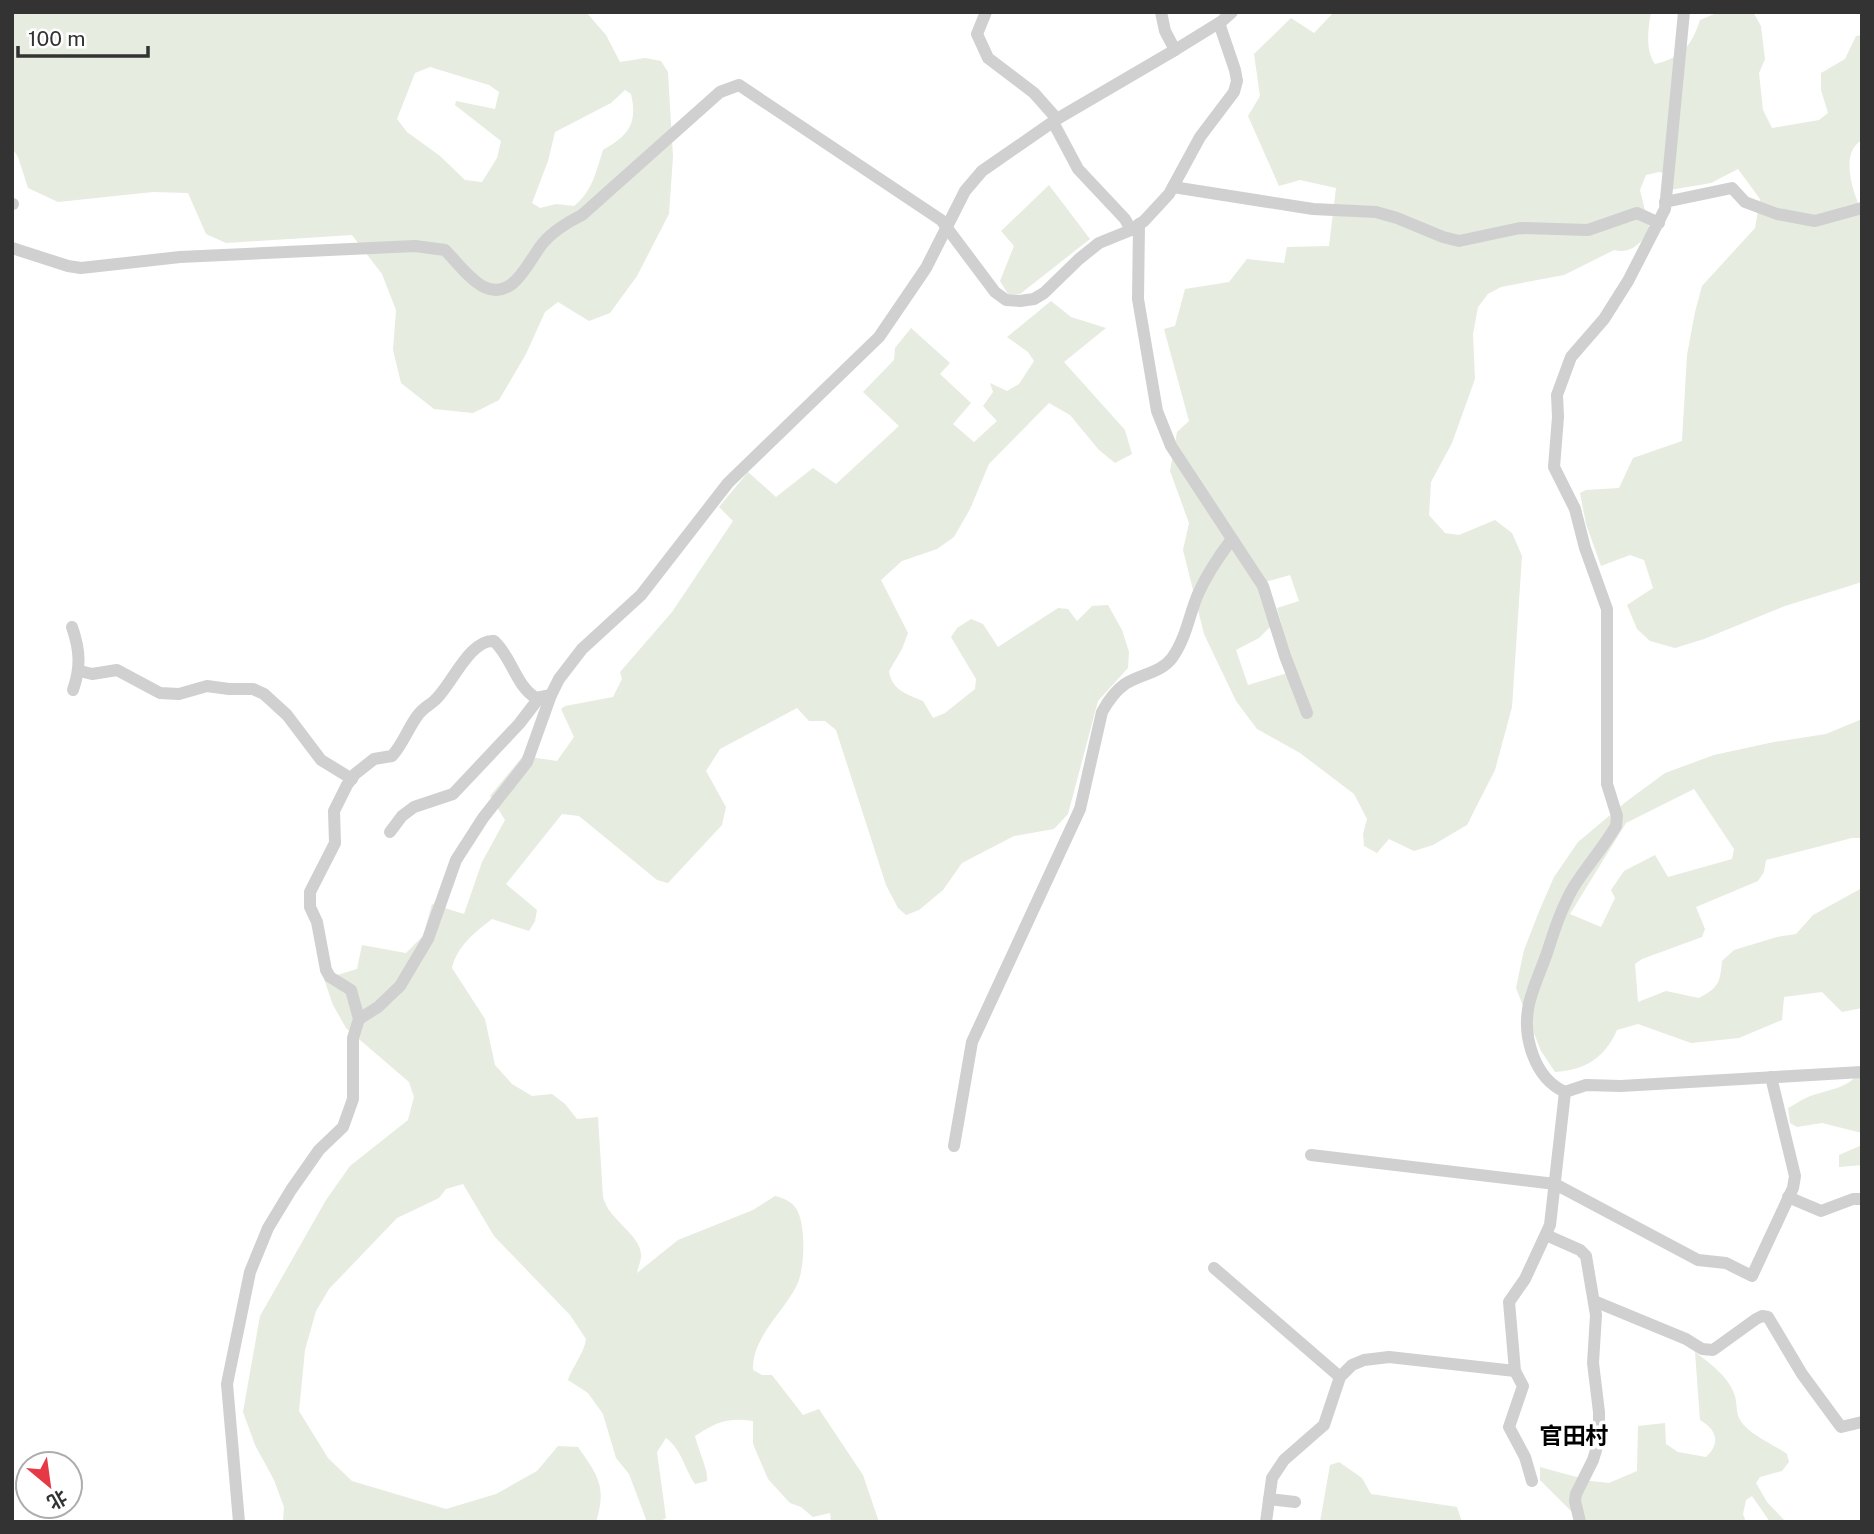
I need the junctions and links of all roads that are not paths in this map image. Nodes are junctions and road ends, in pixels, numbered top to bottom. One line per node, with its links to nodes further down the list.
1 (986, 12): 7 (street)
2 (1161, 12): 6 (street)
3 (1232, 12): 5 (street)
4 (1684, 12): 9 (street)
5 (1219, 23): 6 (street); 8 (street)
6 (1175, 50): 7 (street)
7 (1055, 120): 12 (street); 13 (street)
8 (1173, 187): 11 (street); 12 (street)
9 (1665, 202): 10 (street); 11 (street)
10 (1862, 208)
11 (1659, 223): 26 (street)
12 (1135, 227): 13 (street); 15 (street)
13 (946, 229): 14 (street); 19 (street)
14 (12, 248)
15 (1232, 539): 20 (street); 27 (street)
16 (72, 627): 17 (street)
17 (80, 671): 18 (street); 21 (street)
18 (73, 690)
19 (545, 697): 21 (street); 22 (street); 23 (street)
20 (1307, 713)
21 (352, 779): 23 (street)
22 (390, 832)
23 (359, 1019): 41 (street)
24 (1862, 1072): 25 (street)
25 (1771, 1077): 26 (street); 30 (street)
26 (1565, 1092): 29 (street)
27 (954, 1146)
28 (1311, 1154): 29 (street)
29 (1555, 1184): 30 (street); 32 (street)
30 (1788, 1197): 31 (street)
31 (1861, 1199)
32 (1546, 1235): 34 (street); 35 (street)
33 (1214, 1268): 36 (street)
34 (1594, 1301): 37 (street); 43 (street)
35 (1515, 1371): 36 (street); 38 (street)
36 (1340, 1377): 39 (street)
37 (1862, 1422)
38 (1532, 1481)
39 (1269, 1499): 40 (street); 42 (street)
40 (1295, 1502)
41 (239, 1522)
42 (1266, 1522)
43 (1580, 1522)

